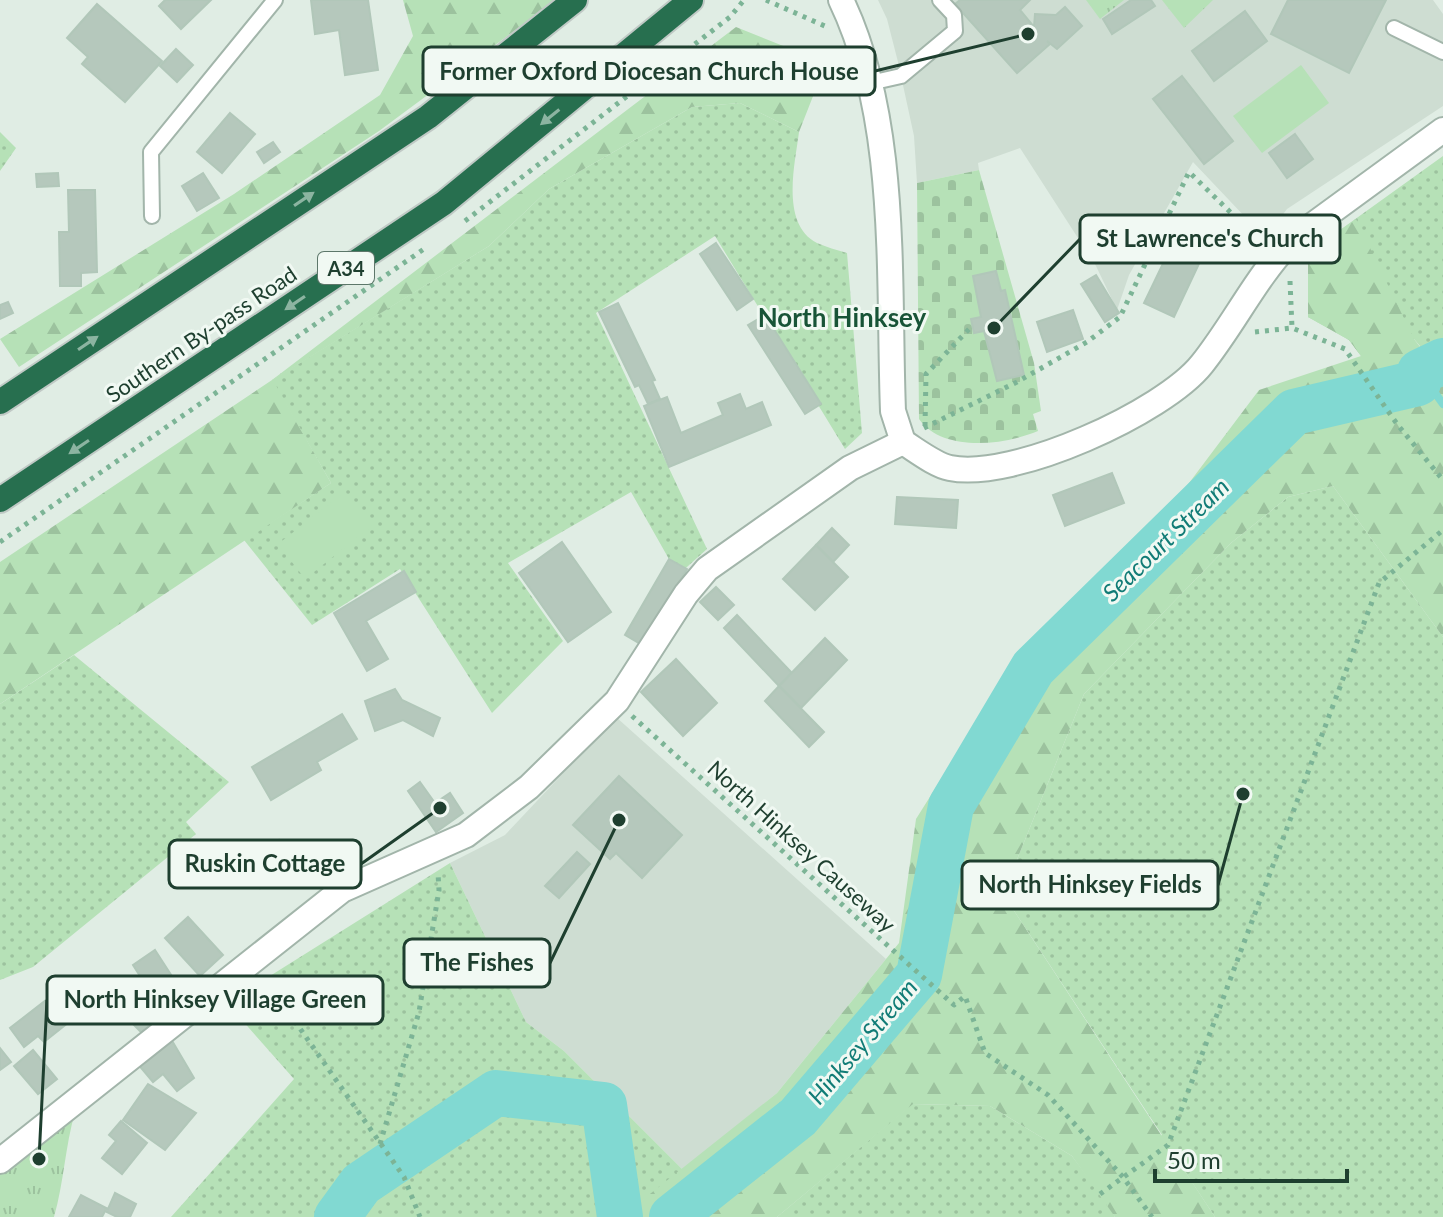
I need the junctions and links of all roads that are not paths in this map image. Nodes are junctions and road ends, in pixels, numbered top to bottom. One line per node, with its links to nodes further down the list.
1 (275, 0): 11 (lane)
2 (575, 0): 12 (highway, one-way to 2)
3 (700, 0): 6 (highway, Southern By-pass Road)
4 (841, 0): 9 (street)
5 (940, 0): 9 (lane)
6 (683, 7): 14 (highway, Southern By-pass Road / A34, one-way to 14)
7 (1394, 28): 8 (lane)
8 (1443, 52)
9 (870, 83): 13 (street)
10 (1443, 130): 13 (street)
11 (152, 216)
12 (0, 402)
13 (903, 442): 15 (street)
14 (0, 500)
15 (0, 1161)

